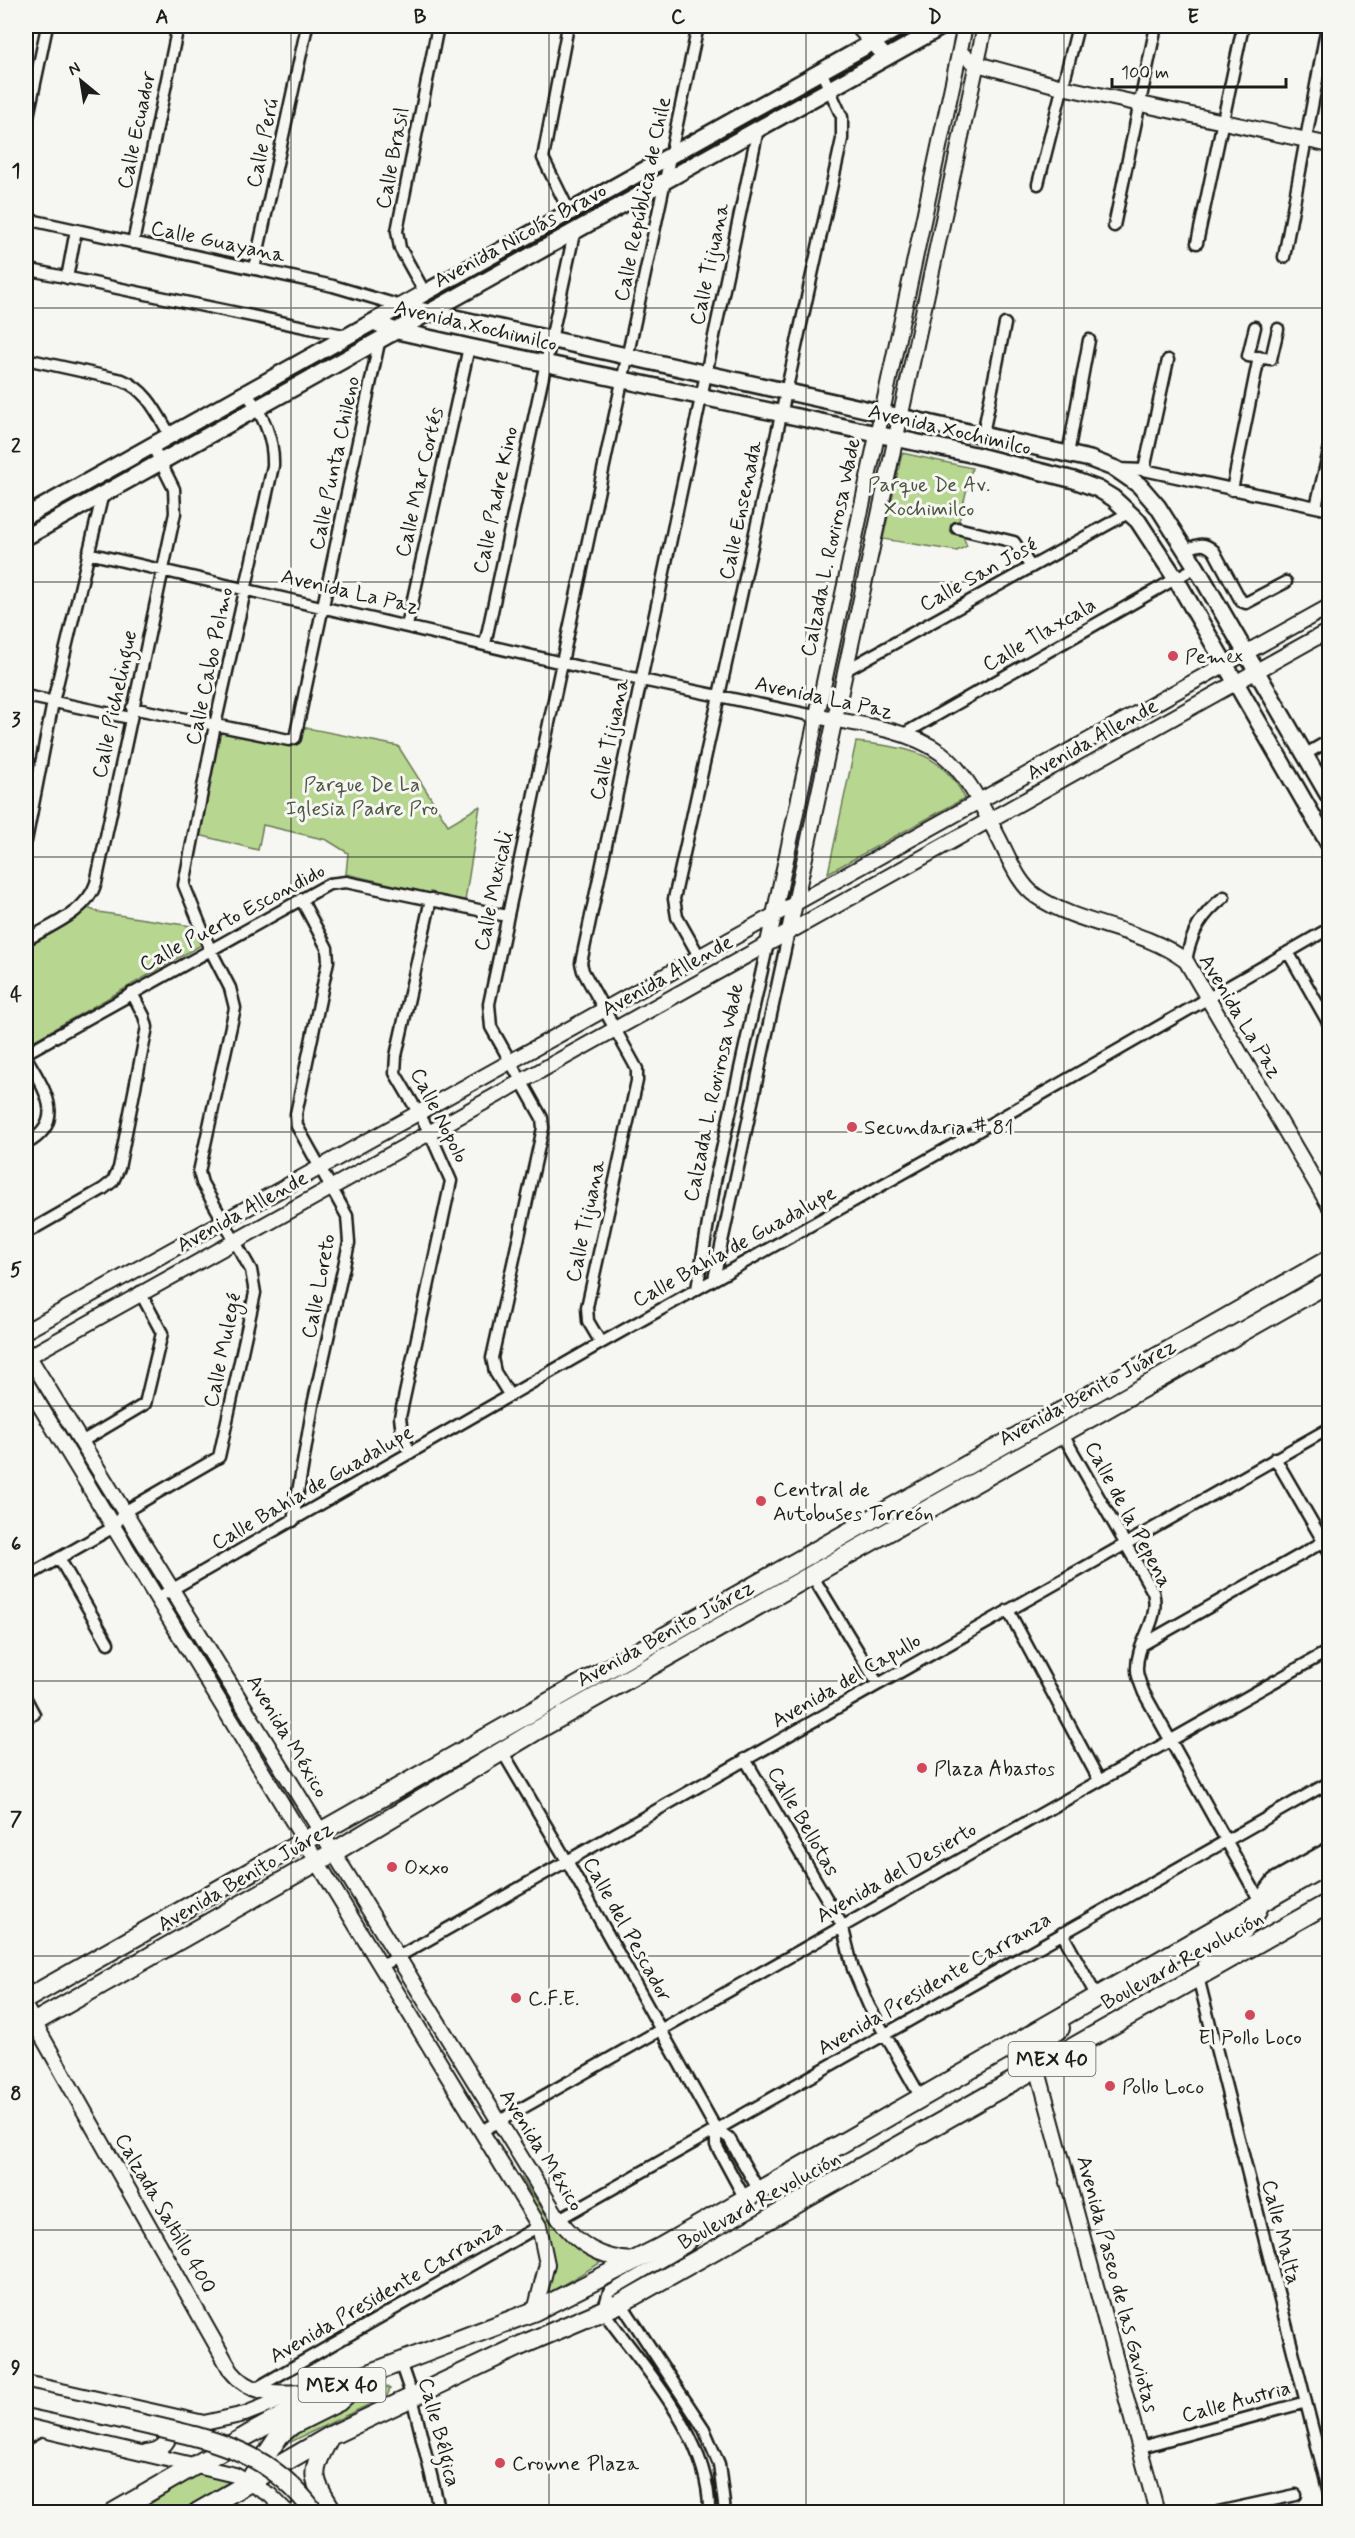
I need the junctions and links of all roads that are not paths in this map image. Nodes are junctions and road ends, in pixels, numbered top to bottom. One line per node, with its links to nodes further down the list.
1 (47, 26): 26 (street)
2 (178, 26): 38 (street, Calle Ecuador)
3 (307, 26): 42 (street, Calle Perú)
4 (438, 26): 44 (street, Calle Brasil)
5 (568, 26): 33 (street)
6 (698, 26): 30 (street, Calle República de Chile)
7 (857, 26): 16 (street)
8 (943, 26): 17 (main road, Avenida Nicolás Bravo)
9 (965, 26): 18 (street, Calzada L. Rovirosa Wade)
10 (985, 26): 20 (street, Calzada L. Rovirosa Wade)
11 (1078, 26): 22 (street)
12 (1156, 26): 24 (street)
13 (1243, 26): 25 (street)
14 (1327, 26): 28 (street)
15 (895, 27): 16 (main road, Avenida Nicolás Bravo); 17 (street)
16 (873, 42): 19 (street); 21 (main road, Avenida Nicolás Bravo)
17 (905, 46): 19 (main road, Avenida Nicolás Bravo)
18 (960, 53): 20 (street); 67 (street, Calzada L. Rovirosa Wade)
19 (886, 57): 23 (main road, Avenida Nicolás Bravo)
20 (977, 64): 22 (street); 69 (street, Calzada L. Rovirosa Wade)
21 (821, 71): 23 (street, Calle Ensenada); 30 (main road, Avenida Nicolás Bravo)
22 (1062, 87): 24 (street); 32 (street)
23 (830, 88): 27 (main road, Avenida Nicolás Bravo); 63 (street, Calle Ensenada)
24 (1141, 104): 25 (street); 35 (street)
25 (1223, 122): 28 (street); 39 (street)
26 (26, 126)
27 (758, 129): 31 (main road, Avenida Nicolás Bravo); 61 (street, Calle Tijuana)
28 (1304, 140): 29 (street); 40 (street)
29 (1329, 145)
30 (671, 155): 31 (street, Calle República de Chile); 33 (main road, Avenida Nicolás Bravo)
31 (666, 178): 36 (main road, Avenida Nicolás Bravo); 56 (street, Calle República de Chile)
32 (1038, 184)
33 (569, 211): 44 (main road, Avenida Nicolás Bravo)
34 (26, 219): 37 (street, Calle Guayana)
35 (1114, 226)
36 (574, 229): 46 (main road, Avenida Nicolás Bravo); 53 (street, Calle Padre Kino)
37 (76, 230): 38 (street, Calle Guayana); 43 (street)
38 (133, 243): 42 (street, Calle Guayana)
39 (1197, 243)
40 (1284, 258)
41 (26, 269): 43 (street)
42 (254, 269): 45 (street, Calle Guayana)
43 (67, 278): 52 (street)
44 (425, 293): 45 (main road, Avenida Nicolás Bravo)
45 (401, 306): 46 (main road, Avenida Xochimilco); 47 (main road, Avenida Nicolás Bravo)
46 (423, 313): 51 (main road, Avenida Nicolás Bravo); 53 (main road, Avenida Xochimilco)
47 (374, 321): 51 (main road, Avenida Xochimilco); 52 (main road, Avenida Nicolás Bravo)
48 (1005, 324): 71 (street)
49 (1255, 327): 57 (street)
50 (1278, 329): 57 (street)
51 (387, 334): 55 (main road, Avenida Xochimilco); 66 (main road, Avenida Nicolás Bravo); 97 (street, Calle Punta Chileno)
52 (348, 336): 64 (main road, Avenida Nicolás Bravo)
53 (549, 339): 56 (main road, Avenida Xochimilco); 60 (street, Calle Padre Kino)
54 (1089, 340): 76 (street)
55 (469, 347): 60 (main road, Avenida Xochimilco); 98 (street, Calle Mar Cortés)
56 (628, 356): 61 (main road, Avenida Xochimilco); 62 (street, Calle República de Chile)
57 (1259, 357): 80 (street)
58 (26, 359): 72 (street)
59 (1168, 360): 79 (street)
60 (544, 364): 62 (main road, Avenida Xochimilco); 100 (street, Calle Padre Kino)
61 (706, 373): 63 (main road, Avenida Xochimilco); 65 (street, Calle Tijuana)
62 (622, 380): 65 (main road, Avenida Xochimilco); 102 (street, Calle Mexicali)
63 (786, 390): 67 (main road, Avenida Xochimilco); 68 (street, Calle Ensenada)
64 (246, 393): 66 (street, Calle Cabo Polmo); 72 (main road, Avenida Nicolás Bravo)
65 (702, 397): 68 (main road, Avenida Xochimilco); 106 (street, Calle Tijuana)
66 (257, 406): 77 (main road, Avenida Nicolás Bravo); 95 (street, Calle Cabo Polmo)
67 (881, 411): 69 (main road, Avenida Xochimilco); 70 (street, Calzada L. Rovirosa Wade)
68 (780, 414): 70 (main road, Avenida Xochimilco); 109 (street, Calle Ensenada)
69 (901, 415): 71 (main road, Avenida Xochimilco); 73 (street, Calzada L. Rovirosa Wade)
70 (876, 434): 73 (main road, Avenida Xochimilco); 112 (street, Calzada L. Rovirosa Wade)
71 (983, 434): 76 (main road, Avenida Xochimilco)
72 (170, 435): 74 (main road, Avenida Nicolás Bravo)
73 (895, 438): 84 (main road, Avenida Xochimilco); 104 (street, Calzada L. Rovirosa Wade)
74 (152, 445): 77 (street, Calle Pichelingue); 85 (main road, Avenida Nicolás Bravo)
75 (1329, 447): 82 (street)
76 (1068, 454): 78 (main road, Avenida Xochimilco)
77 (160, 461): 81 (main road, Avenida Nicolás Bravo); 92 (street, Calle Pichelingue)
78 (1116, 469): 79 (street); 88 (main road, Avenida Xochimilco)
79 (1144, 471): 80 (street)
80 (1232, 490): 82 (street)
81 (103, 493): 87 (main road, Avenida Nicolás Bravo); 89 (street)
82 (1316, 507): 83 (street)
83 (1329, 510)
84 (1130, 512): 90 (street, Calle San José); 93 (main road, Avenida Xochimilco)
85 (26, 516)
86 (957, 528): 90 (street)
87 (26, 537)
88 (1186, 550): 91 (main road, Avenida Xochimilco); 94 (street)
89 (88, 553): 92 (street, Avenida La Paz); 110 (street)
90 (1031, 567): 104 (street, Calle San José)
91 (1196, 567): 93 (street, Calle Tlaxcala); 101 (main road, Avenida Xochimilco)
92 (163, 570): 95 (street, Avenida La Paz); 111 (street, Calle Pichelingue)
93 (1176, 579): 103 (main road, Avenida Xochimilco); 115 (street, Calle Tlaxcala)
94 (1286, 582)
95 (246, 589): 97 (street, Avenida La Paz); 114 (street, Calle Cabo Polmo)
96 (1329, 606): 101 (street, Avenida Allende)
97 (323, 607): 98 (street, Avenida La Paz); 114 (street, Calle Punta Chileno)
98 (407, 626): 100 (street, Avenida La Paz)
99 (1329, 630): 105 (street, Avenida Allende)
100 (485, 644): 102 (street, Avenida La Paz)
101 (1246, 652): 103 (street, Avenida Allende); 105 (main road, Avenida Xochimilco)
102 (562, 663): 106 (street, Avenida La Paz); 128 (street, Calle Mexicali)
103 (1226, 663): 107 (main road, Avenida Xochimilco); 119 (street, Avenida Allende)
104 (846, 670): 113 (street, Calzada L. Rovirosa Wade)
105 (1257, 671): 107 (street, Avenida Allende); 117 (main road, Avenida Xochimilco)
106 (642, 680): 109 (street, Avenida La Paz); 139 (street, Calle Tijuana)
107 (1236, 682): 120 (street, Avenida Allende); 122 (main road, Avenida Xochimilco)
108 (26, 696): 110 (street)
109 (720, 696): 112 (street, Avenida La Paz); 135 (street, Calle Ensenada)
110 (53, 702): 111 (street); 121 (street)
111 (131, 713): 114 (street); 131 (street, Calle Pichelingue)
112 (815, 716): 113 (street, Avenida La Paz); 127 (street, Calzada L. Rovirosa Wade)
113 (835, 720): 115 (street, Avenida La Paz); 126 (street, Calzada L. Rovirosa Wade)
114 (215, 725): 133 (street, Calle Cabo Polmo)
115 (902, 735): 119 (street, Avenida La Paz)
116 (1329, 740): 117 (street)
117 (1304, 754): 118 (main road, Avenida Xochimilco)
118 (1329, 798)
119 (978, 801): 120 (street, Avenida La Paz); 126 (street, Avenida Allende)
120 (989, 820): 130 (street, Avenida Allende); 136 (street, Avenida La Paz)
121 (26, 841)
122 (1329, 846)
123 (1224, 897): 136 (street)
124 (301, 898): 125 (street, Calle Puerto Escondido); 133 (street, Calle Puerto Escondido); 148 (street, Calle Loreto)
125 (431, 899): 128 (street, Calle Puerto Escondido); 145 (street, Calle Nopolo)
126 (795, 901): 127 (street, Avenida Allende); 130 (street, Calzada L. Rovirosa Wade)
127 (774, 914): 132 (street, Calzada L. Rovirosa Wade); 135 (street, Avenida Allende)
128 (507, 916): 143 (street, Calle Mexicali)
129 (1329, 928): 134 (street, Calle Bahía de Guadalupe)
130 (789, 931): 132 (street, Avenida Allende); 155 (street, Calzada L. Rovirosa Wade)
131 (26, 940)
132 (768, 943): 141 (street, Avenida Allende); 157 (street, Calzada L. Rovirosa Wade)
133 (210, 949): 137 (street, Calle Puerto Escondido); 151 (street, Calle Mulegé)
134 (1288, 952): 138 (street, Calle Bahía de Guadalupe); 140 (street)
135 (699, 956): 139 (street, Avenida Allende)
136 (1186, 961): 138 (street, Avenida La Paz)
137 (132, 993): 142 (street, Calle Puerto Escondido); 152 (street)
138 (1208, 997): 150 (street, Avenida La Paz); 155 (street, Calle Bahía de Guadalupe)
139 (604, 1009): 141 (street, Calle Tijuana); 143 (street, Avenida Allende)
140 (1329, 1026)
141 (615, 1028): 144 (street, Avenida Allende); 160 (street, Calle Tijuana)
142 (26, 1055): 147 (street)
143 (511, 1061): 144 (street, Calle Mexicali); 145 (street, Avenida Allende)
144 (522, 1080): 146 (street, Avenida Allende); 165 (street, Calle Mexicali)
145 (418, 1113): 146 (street, Calle Nopolo); 148 (street, Avenida Allende)
146 (429, 1131): 149 (street, Avenida Allende); 169 (street, Calle Nopolo)
147 (26, 1144)
148 (319, 1168): 149 (street, Calle Loreto); 151 (street, Avenida Allende)
149 (330, 1186): 153 (street, Avenida Allende); 173 (street, Calle Loreto)
150 (1329, 1208)
151 (223, 1221): 153 (street, Calle Mulegé); 159 (street, Avenida Allende)
152 (26, 1233)
153 (234, 1240): 158 (street, Avenida Allende); 172 (street, Calle Mulegé)
154 (1329, 1259): 162 (main road, Avenida Benito Juárez)
155 (714, 1279): 157 (street, Calle Bahía de Guadalupe)
156 (1329, 1282): 163 (main road, Avenida Benito Juárez)
157 (697, 1289): 160 (street, Calle Bahía de Guadalupe)
158 (140, 1292): 161 (street, Avenida Allende); 168 (street)
159 (26, 1331)
160 (601, 1343): 165 (street, Calle Bahía de Guadalupe)
161 (26, 1355): 168 (street, Avenida México)
162 (1151, 1360): 163 (main road); 171 (main road, Avenida Benito Juárez)
163 (1161, 1377): 167 (main road, Avenida Benito Juárez)
164 (26, 1383): 174 (street, Avenida México)
165 (510, 1396): 169 (street, Calle Bahía de Guadalupe)
166 (1329, 1428): 170 (street, Avenida del Capullo)
167 (1062, 1433): 176 (street, Calle de la Pepena); 181 (main road, Avenida Benito Juárez)
168 (81, 1442): 172 (street, Avenida México)
169 (410, 1454): 173 (street, Calle Bahía de Guadalupe)
170 (1275, 1458): 175 (street); 176 (street, Avenida del Capullo)
171 (887, 1509): 179 (main road, Avenida Benito Juárez); 181 (main road)
172 (124, 1512): 174 (street); 182 (street, Avenida México)
173 (293, 1521): 182 (street, Calle Bahía de Guadalupe)
174 (114, 1527): 178 (street); 183 (street, Avenida México)
175 (1326, 1540): 177 (street); 186 (street)
176 (1126, 1544): 184 (street, Avenida del Capullo); 186 (street, Calle de la Pepena)
177 (1329, 1553)
178 (58, 1558): 180 (street); 185 (street)
179 (793, 1563): 181 (main road); 190 (main road, Avenida Benito Juárez)
180 (26, 1577)
181 (813, 1577): 188 (street); 192 (main road, Avenida Benito Juárez)
182 (173, 1590): 183 (street, Calle Bahía de Guadalupe); 198 (street, Avenida México)
183 (157, 1598): 199 (street, Avenida México)
184 (1008, 1610): 188 (street, Avenida del Capullo); 196 (street)
185 (108, 1643)
186 (1141, 1645): 193 (street, Calle de la Pepena)
187 (1329, 1650): 193 (street, Avenida del Desierto)
188 (878, 1684): 195 (street, Avenida del Capullo)
189 (26, 1699): 191 (street)
190 (549, 1701): 192 (main road); 198 (main road, Avenida Benito Juárez)
191 (34, 1714)
192 (534, 1732): 194 (main road, Avenida Benito Juárez)
193 (1170, 1739): 196 (street, Avenida del Desierto); 200 (street, Calle de la Pepena)
194 (502, 1751): 202 (main road, Avenida Benito Juárez); 204 (street, Calle del Pescador)
195 (745, 1760): 204 (street, Avenida del Capullo); 208 (street, Calle Bellotas)
196 (1100, 1780): 208 (street, Avenida del Desierto)
197 (1329, 1782): 200 (street, Avenida Presidente Carranza)
198 (321, 1830): 199 (main road, Avenida Benito Juárez); 202 (street, Avenida México)
199 (304, 1840): 203 (street, Avenida México); 214 (main road, Avenida Benito Juárez)
200 (1226, 1840): 206 (street, Calle de la Pepena); 209 (street, Avenida Presidente Carranza)
201 (1329, 1850): 206 (main road)
202 (334, 1852): 203 (main road, Avenida Benito Juárez); 210 (street, Avenida México)
203 (317, 1861): 211 (street, Avenida México); 215 (main road, Avenida Benito Juárez)
204 (567, 1861): 210 (street, Avenida del Capullo); 216 (street, Calle del Pescador)
205 (1329, 1863): 206 (main road, MEX 40)
206 (1260, 1901): 212 (main road); 213 (main road, MEX 40)
207 (1329, 1902): 212 (main road, Boulevard Revolución / MEX 40)
208 (842, 1925): 216 (street, Avenida del Desierto); 217 (street, Calle Bellotas)
209 (1062, 1933): 213 (street); 217 (street, Avenida Presidente Carranza)
210 (398, 1957): 211 (street, Avenida del Capullo); 220 (street, Avenida México)
211 (382, 1966): 222 (street, Avenida México)
212 (1198, 1977): 218 (main road, Boulevard Revolución / MEX 40); 239 (street, Calle Malta)
213 (1096, 1995): 218 (main road); 219 (main road, MEX 40)
214 (26, 1999)
215 (28, 2019): 235 (street, Calzada Saltillo 400)
216 (661, 2028): 220 (street, Avenida del Desierto); 221 (street, Calle del Pescador)
217 (885, 2034): 219 (street, Calle Bellotas); 221 (street, Avenida Presidente Carranza)
218 (1037, 2067): 228 (main road, Boulevard Revolución / MEX 40); 248 (street, Avenida Paseo de las Gaviotas)
219 (920, 2096): 223 (main road, MEX 40)
220 (499, 2120): 222 (street, Avenida del Desierto); 225 (street, Avenida México)
221 (716, 2129): 223 (street); 223 (street); 225 (street, Avenida Presidente Carranza)
222 (482, 2131): 226 (street, Avenida México)
223 (751, 2193): 224 (main road, MEX 40)
224 (715, 2214): 227 (main road, MEX 40); 230 (street)
225 (559, 2219): 227 (street, Avenida México)
226 (539, 2226): 229 (street, Avenida México); 235 (street, Avenida Presidente Carranza)
227 (635, 2260): 229 (main road, MEX 40)
228 (621, 2303): 230 (main road, Boulevard Revolución / MEX 40); 240 (street)
229 (535, 2311): 231 (main road, MEX 40)
230 (603, 2312): 237 (main road, Boulevard Revolución / MEX 40); 242 (street)
231 (400, 2362): 232 (main road, MEX 40); 237 (street, Calle Bélgica)
232 (370, 2374): 234 (main road, MEX 40); 251 (main road)
233 (26, 2383): 243 (street)
234 (340, 2385): 236 (street); 250 (main road, MEX 40)
235 (253, 2390): 236 (street)
236 (300, 2392): 243 (street)
237 (412, 2397): 246 (main road, Boulevard Revolución / MEX 40); 259 (street, Calle Bélgica)
238 (26, 2398): 254 (main road, bridge)
239 (1306, 2402): 248 (street, Calle Austria); 253 (street, Calle Malta)
240 (689, 2404): 242 (street); 261 (street)
241 (26, 2409): 258 (main road)
242 (676, 2412): 260 (street)
243 (167, 2416): 249 (street)
244 (26, 2426): 245 (street)
245 (42, 2430): 247 (street); 249 (street)
246 (330, 2436): 251 (main road, Boulevard Revolución / MEX 40); 254 (main road)
247 (26, 2439)
248 (1141, 2447): 262 (street, Avenida Paseo de las Gaviotas)
249 (144, 2452): 250 (street)
250 (195, 2464): 251 (street); 255 (main road, MEX 40)
251 (248, 2482): 256 (main road, Boulevard Revolución / MEX 40); 257 (street)
252 (1296, 2495): 263 (street)
253 (1329, 2497)
254 (325, 2510): 258 (main road)
255 (114, 2512)
256 (198, 2512)
257 (287, 2512)
258 (298, 2512)
259 (441, 2512)
260 (709, 2512)
261 (725, 2512)
262 (1157, 2512)
263 (1218, 2512)

